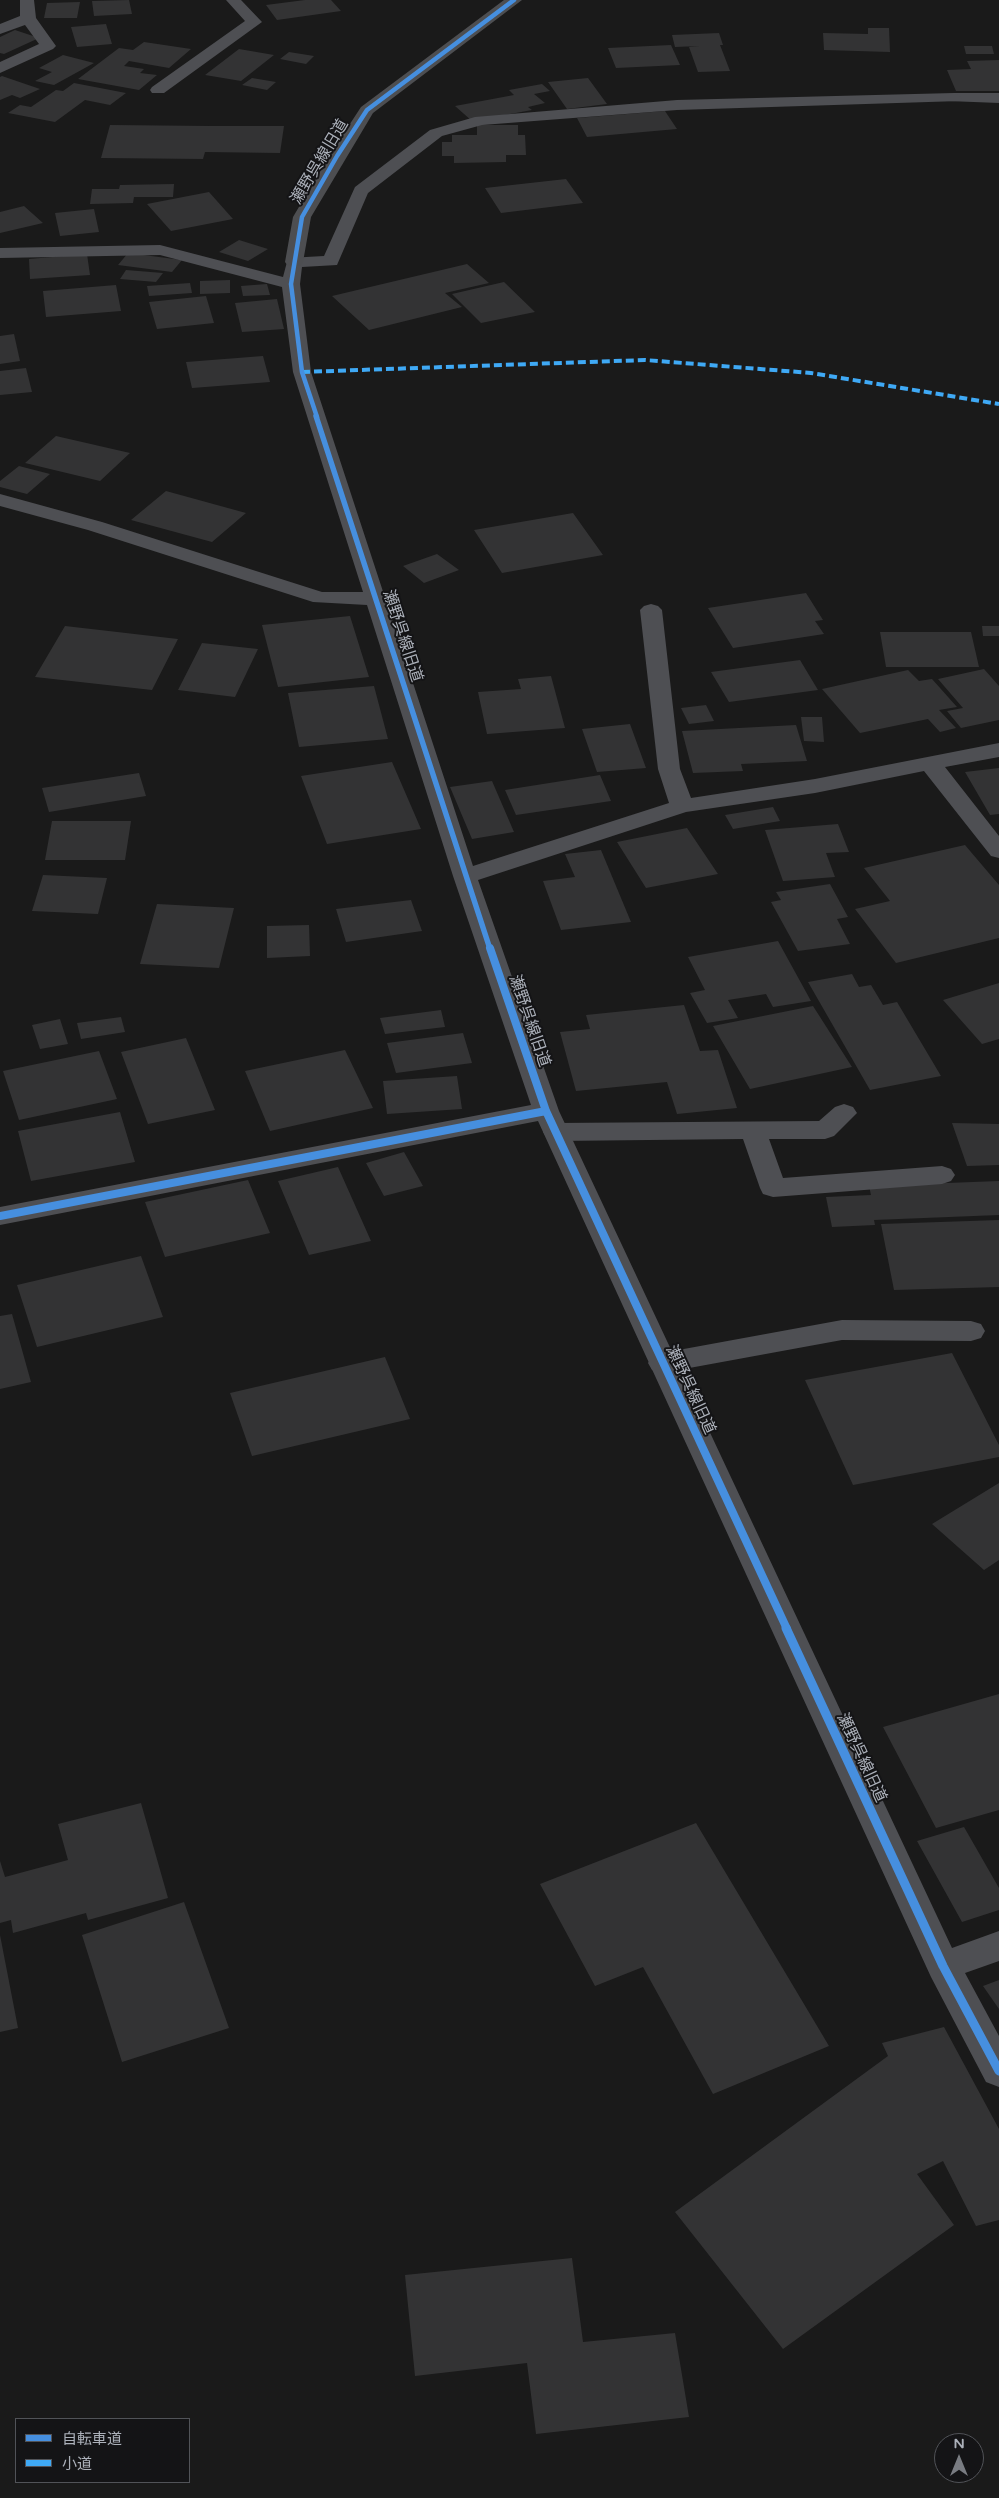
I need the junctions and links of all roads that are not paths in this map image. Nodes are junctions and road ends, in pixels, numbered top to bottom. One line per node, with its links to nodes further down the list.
1 (27, 0): 4 (street)
2 (233, 0): 7 (street)
3 (514, 0): 10 (street, 瀬野呉線旧道)
4 (28, 18): 5 (street); 6 (street)
5 (0, 29)
6 (0, 68)
7 (158, 90)
8 (999, 98): 10 (street)
9 (0, 253): 10 (street)
10 (293, 273): 12 (street, 瀬野呉線旧道)
11 (0, 500): 12 (street)
12 (376, 599): 18 (street, 瀬野呉線旧道)
13 (651, 610): 16 (street)
14 (999, 750): 15 (street)
15 (930, 764): 16 (street); 17 (street)
16 (682, 806): 18 (street)
17 (999, 851)
18 (465, 876): 20 (street, 瀬野呉線旧道)
19 (844, 1113): 21 (street)
20 (551, 1122): 21 (street); 23 (street); 25 (street, 瀬野呉線旧道)
21 (753, 1131): 22 (street)
22 (942, 1175)
23 (0, 1216)
24 (971, 1331): 25 (street)
25 (662, 1363): 27 (street, 瀬野呉線旧道)
26 (999, 1946): 27 (street)
27 (943, 1966): 28 (street, 瀬野呉線旧道)
28 (999, 2071)

